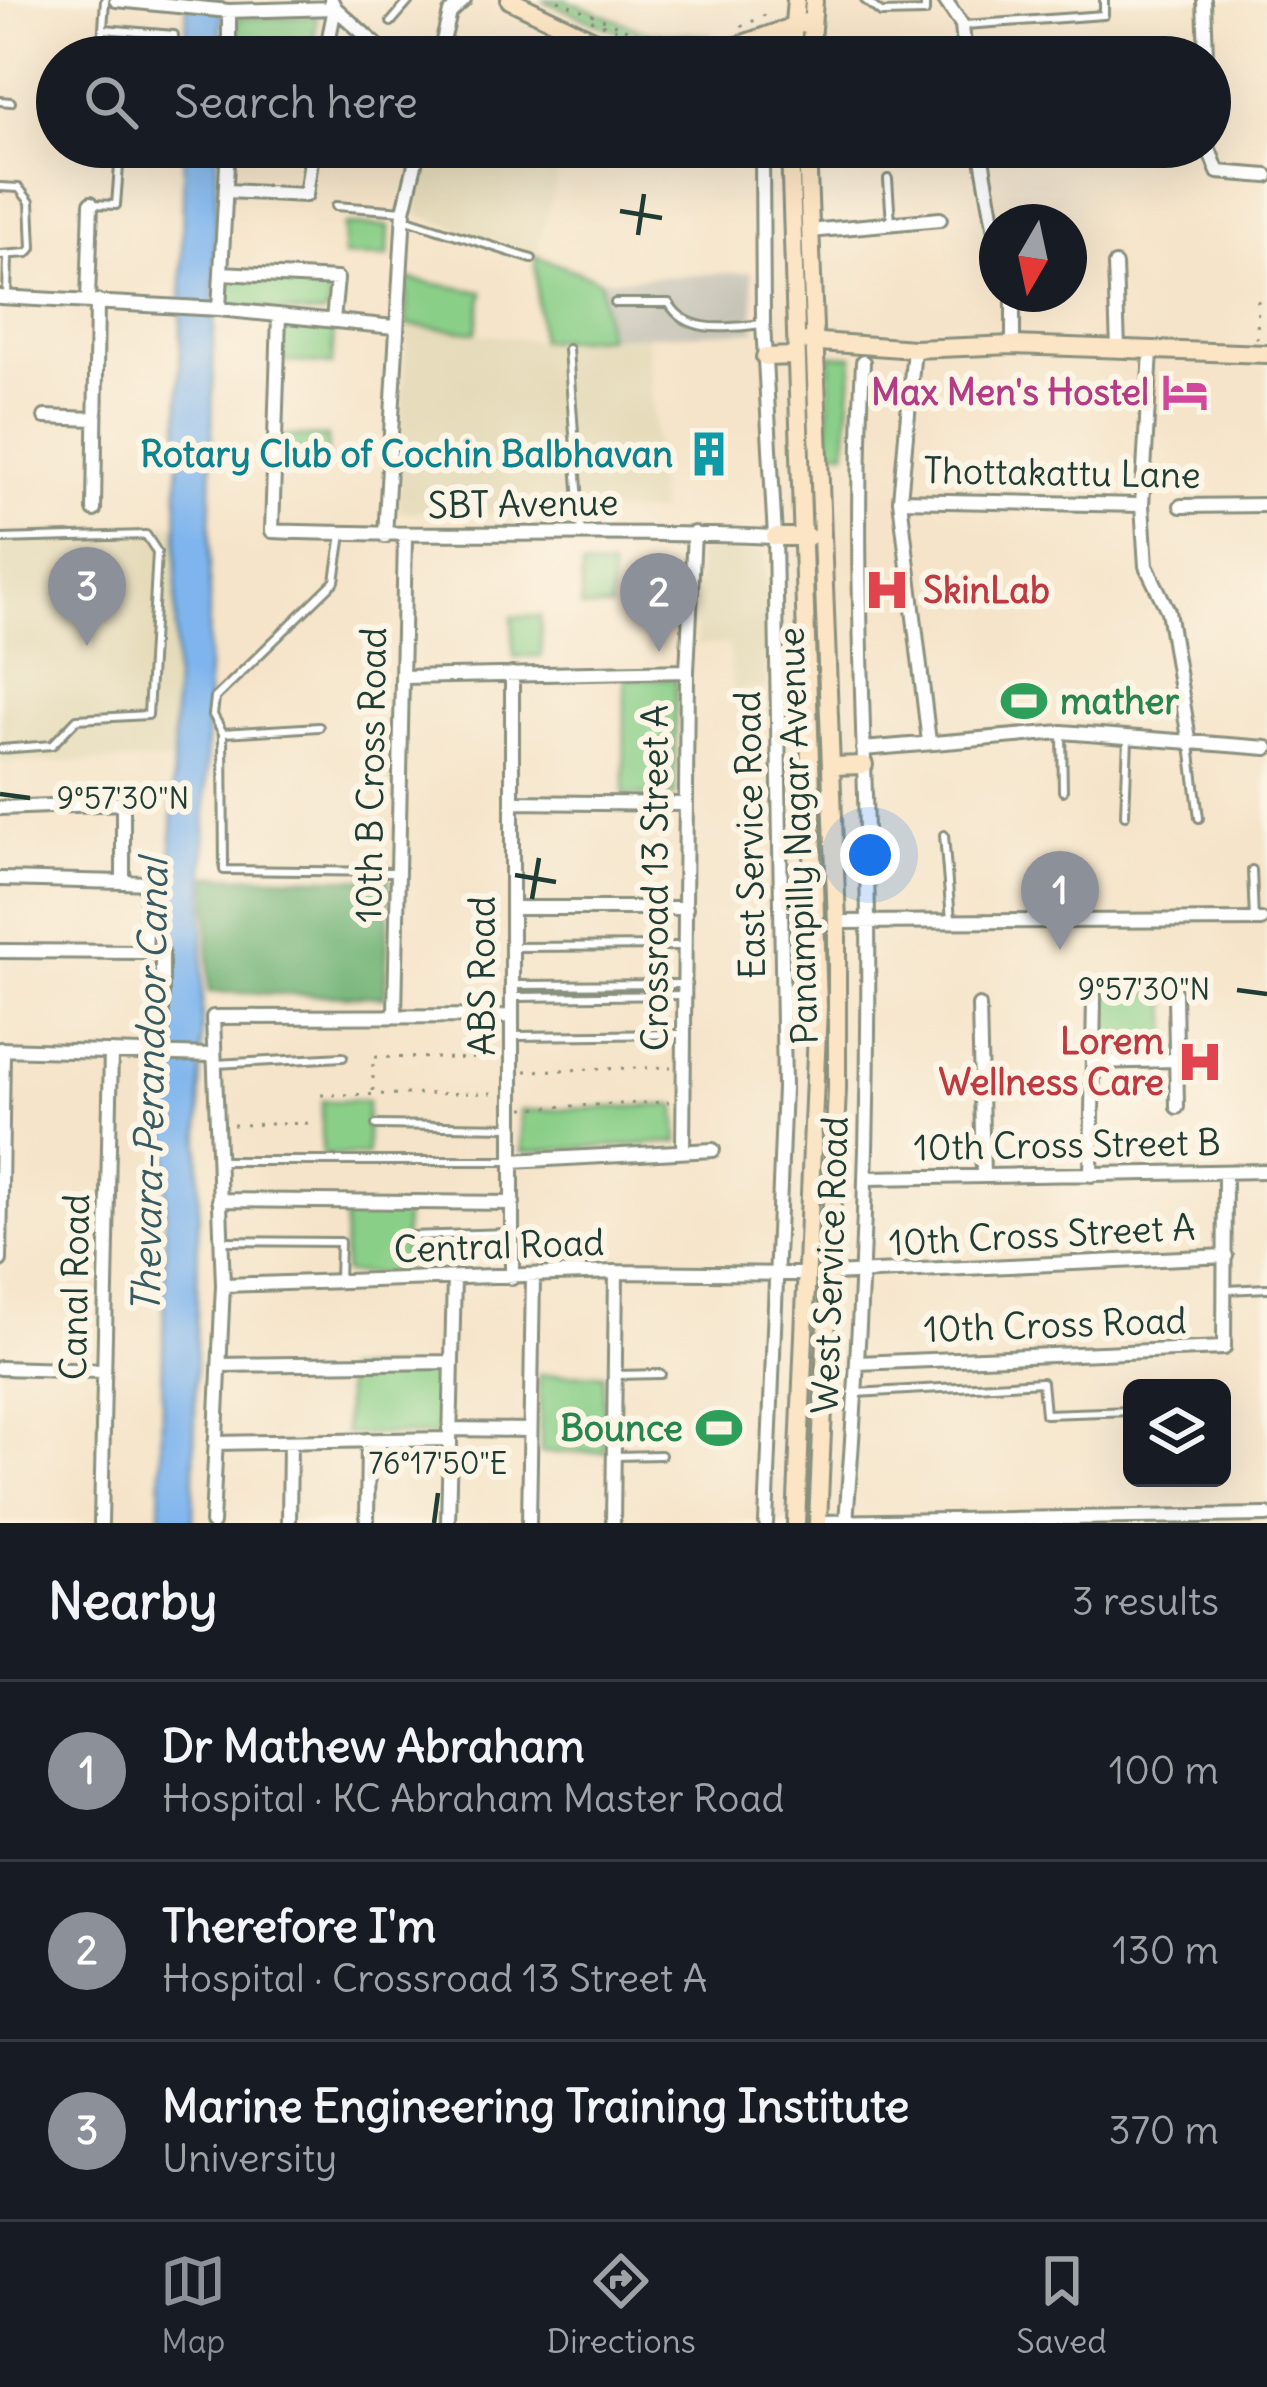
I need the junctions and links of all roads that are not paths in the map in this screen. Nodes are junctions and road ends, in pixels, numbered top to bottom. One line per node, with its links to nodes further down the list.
1 (105, 0): 20 (lane)
2 (116, 0): 13 (street)
3 (410, 0): 17 (lane)
4 (464, 0): 26 (street)
5 (510, 0): 27 (street)
6 (796, 0): 18 (street)
7 (814, 0): 16 (street)
8 (865, 0): 9 (lane)
9 (925, 0)
10 (945, 0): 19 (street)
11 (1104, 0): 19 (lane)
12 (1204, 0): 32 (street)
13 (140, 1): 15 (street)
14 (333, 4): 15 (street); 24 (street); 25 (street)
15 (229, 5): 23 (street)
16 (812, 20): 18 (street); 30 (street)
17 (391, 22)
18 (793, 26): 28 (street); 29 (street)
19 (962, 26): 31 (street)
20 (104, 29): 21 (lane); 22 (lane)
21 (103, 36)
22 (174, 36)
23 (229, 36)
24 (329, 36)
25 (367, 36)
26 (444, 36)
27 (580, 36)
28 (756, 36)
29 (792, 36)
30 (811, 36)
31 (963, 36)
32 (1205, 36)
33 (0, 101): 34 (lane)
34 (11, 102)
35 (119, 168): 48 (lane)
36 (228, 168): 47 (street)
37 (310, 168): 47 (street)
38 (414, 168): 51 (street)
39 (762, 168): 66 (street, East Service Road)
40 (791, 168): 69 (street, Panampilly Nagar Avenue)
41 (808, 168): 54 (street, Panampilly Nagar Avenue)
42 (984, 168): 49 (street)
43 (1216, 168): 44 (street)
44 (1267, 176)
45 (888, 179): 53 (lane)
46 (0, 187): 55 (lane)
47 (227, 191): 58 (street)
48 (91, 203): 60 (street)
49 (990, 204)
50 (336, 206): 51 (lane)
51 (403, 214): 56 (lane); 67 (street)
52 (940, 219): 53 (street)
53 (891, 223): 54 (street)
54 (809, 231): 69 (street, Panampilly Nagar Avenue)
55 (4, 255): 59 (lane)
56 (532, 259)
57 (1115, 265): 71 (street)
58 (221, 273): 62 (street); 65 (street)
59 (3, 297): 60 (street)
60 (92, 301): 62 (street); 80 (street)
61 (615, 304): 66 (lane)
62 (219, 309): 64 (street)
63 (1013, 312): 68 (street)
64 (279, 315): 65 (street); 88 (street, SBT Avenue)
65 (333, 320): 67 (street)
66 (763, 324): 75 (street, East Service Road)
67 (394, 327): 89 (street)
68 (1012, 345): 70 (street); 71 (street)
69 (801, 346): 70 (street); 75 (street); 92 (street, Panampilly Nagar Avenue)
70 (914, 349): 81 (street)
71 (1118, 349): 73 (street)
72 (568, 350): 86 (lane)
73 (1151, 351): 74 (street); 82 (street)
74 (1262, 354)
75 (765, 357): 77 (street, East Service Road)
76 (863, 362): 105 (street, West Service Road)
77 (767, 384): 78 (lane); 91 (street, East Service Road)
78 (749, 385)
79 (45, 417): 80 (street)
80 (94, 419): 85 (street)
81 (899, 500): 82 (street, Thottakattu Lane); 101 (street)
82 (1142, 505): 102 (street)
83 (1181, 506): 84 (street, Thottakattu Lane)
84 (1267, 506)
85 (94, 510)
86 (581, 531): 87 (street, SBT Avenue); 90 (street, SBT Avenue)
87 (694, 533): 91 (street, SBT Avenue); 94 (street, Crossroad 13 Street A)
88 (341, 534): 89 (street, SBT Avenue); 99 (lane)
89 (385, 536): 90 (street, SBT Avenue)
90 (405, 537): 96 (street, 10th B Cross Road)
91 (775, 537): 92 (street); 165 (street, East Service Road)
92 (811, 537): 106 (street, Panampilly Nagar Avenue); 166 (street, Panampilly Nagar Avenue)
93 (0, 539): 104 (lane)
94 (687, 671): 95 (street); 109 (street, Crossroad 13 Street A)
95 (512, 674): 96 (street); 108 (street, ABS Road)
96 (404, 677): 115 (street, 10th B Cross Road)
97 (319, 728): 99 (lane)
98 (1062, 732): 100 (street); 101 (street); 107 (lane)
99 (223, 733): 115 (lane)
100 (1128, 734): 102 (street); 111 (lane)
101 (929, 742): 105 (street)
102 (1190, 745): 103 (street); 112 (lane)
103 (1267, 748)
104 (0, 749)
105 (864, 757): 106 (street); 122 (street, West Service Road)
106 (832, 766): 121 (street, Panampilly Nagar Avenue)
107 (1063, 791)
108 (512, 802): 109 (street); 118 (street, ABS Road)
109 (685, 804): 119 (street, Crossroad 13 Street A)
110 (0, 808): 117 (street)
111 (1125, 815)
112 (1199, 818)
113 (944, 835): 123 (lane)
114 (1252, 870): 120 (lane)
115 (400, 872): 133 (street, 10th B Cross Road)
116 (0, 879): 117 (street)
117 (123, 882): 127 (street)
118 (512, 908): 119 (street); 125 (street, ABS Road)
119 (686, 908): 124 (street, Crossroad 13 Street A)
120 (1258, 920): 123 (street)
121 (837, 922): 122 (street); 167 (street, Panampilly Nagar Avenue)
122 (868, 922): 123 (street); 156 (street, West Service Road)
123 (951, 924)
124 (685, 946): 125 (lane); 128 (street, Crossroad 13 Street A)
125 (512, 947): 129 (street, ABS Road)
126 (0, 950): 127 (street)
127 (145, 952): 139 (street)
128 (684, 990): 129 (lane); 135 (street, Crossroad 13 Street A)
129 (512, 991): 134 (street, ABS Road)
130 (1175, 993): 142 (street)
131 (1094, 997): 143 (street)
132 (979, 1006): 154 (street)
133 (394, 1014): 134 (street); 141 (street)
134 (512, 1016): 136 (street, ABS Road)
135 (684, 1034): 136 (lane); 148 (street, Crossroad 13 Street A)
136 (512, 1036): 146 (street, ABS Road)
137 (1, 1049): 138 (street); 149 (street)
138 (111, 1052): 139 (street); 180 (street, Canal Road)
139 (162, 1052): 141 (street)
140 (343, 1057): 141 (lane)
141 (212, 1060): 150 (street)
142 (1174, 1060): 143 (street); 144 (street)
143 (1094, 1062): 155 (street)
144 (1177, 1107)
145 (376, 1126): 146 (lane)
146 (512, 1126): 151 (street, ABS Road)
147 (713, 1150): 148 (street)
148 (683, 1151): 151 (street)
149 (1, 1159): 163 (street)
150 (216, 1161): 151 (lane); 157 (street)
151 (512, 1161): 158 (street, ABS Road)
152 (1267, 1171): 153 (street, 10th Cross Street B)
153 (1226, 1173): 155 (street, 10th Cross Street B); 162 (street, 10th Cross Road)
154 (983, 1175): 155 (street, 10th Cross Street B); 156 (street, 10th Cross Street B)
155 (1091, 1175)
156 (867, 1178): 168 (street, West Service Road)
157 (219, 1200): 158 (street); 161 (street)
158 (513, 1203): 159 (street, ABS Road)
159 (513, 1233): 160 (lane); 171 (street, ABS Road)
160 (409, 1236)
161 (222, 1241): 172 (lane); 173 (street)
162 (1226, 1256): 168 (street, 10th Cross Street A); 175 (street, 10th Cross Road)
163 (0, 1260)
164 (616, 1272): 165 (street, Central Road); 169 (street, Central Road); 182 (street)
165 (777, 1274): 166 (street, Central Road); 205 (street, East Service Road)
166 (807, 1274): 167 (street); 194 (street, Panampilly Nagar Avenue)
167 (831, 1274): 168 (street); 195 (street, Panampilly Nagar Avenue)
168 (861, 1274): 177 (street, West Service Road)
169 (533, 1276): 171 (street, Central Road); 185 (street)
170 (454, 1278): 171 (street, Central Road); 172 (street, Central Road); 176 (street)
171 (512, 1278)
172 (339, 1281): 173 (street, Central Road)
173 (223, 1285): 178 (street)
174 (1267, 1288): 175 (lane)
175 (1227, 1290): 177 (street, 10th Cross Road)
176 (450, 1362): 178 (street); 186 (street)
177 (857, 1363): 183 (street, West Service Road)
178 (220, 1365): 189 (street)
179 (0, 1368): 180 (street)
180 (102, 1371): 198 (street, Canal Road)
181 (661, 1374): 182 (lane)
182 (615, 1376): 191 (street)
183 (856, 1393): 184 (lane); 196 (street, West Service Road)
184 (1123, 1411)
185 (530, 1430): 186 (street); 203 (street)
186 (448, 1434): 187 (street); 202 (street)
187 (368, 1440): 188 (street); 201 (street)
188 (290, 1442): 189 (street); 200 (street)
189 (215, 1443): 199 (street)
190 (661, 1455): 191 (lane)
191 (614, 1456): 204 (street)
192 (1267, 1515): 193 (street)
193 (1202, 1521): 197 (street)
194 (796, 1522): 195 (street)
195 (818, 1522): 196 (street)
196 (846, 1522): 197 (street)
197 (956, 1522)
198 (101, 1523)
199 (212, 1523)
200 (290, 1523)
201 (368, 1523)
202 (448, 1523)
203 (530, 1523)
204 (613, 1523)
205 (766, 1523)

